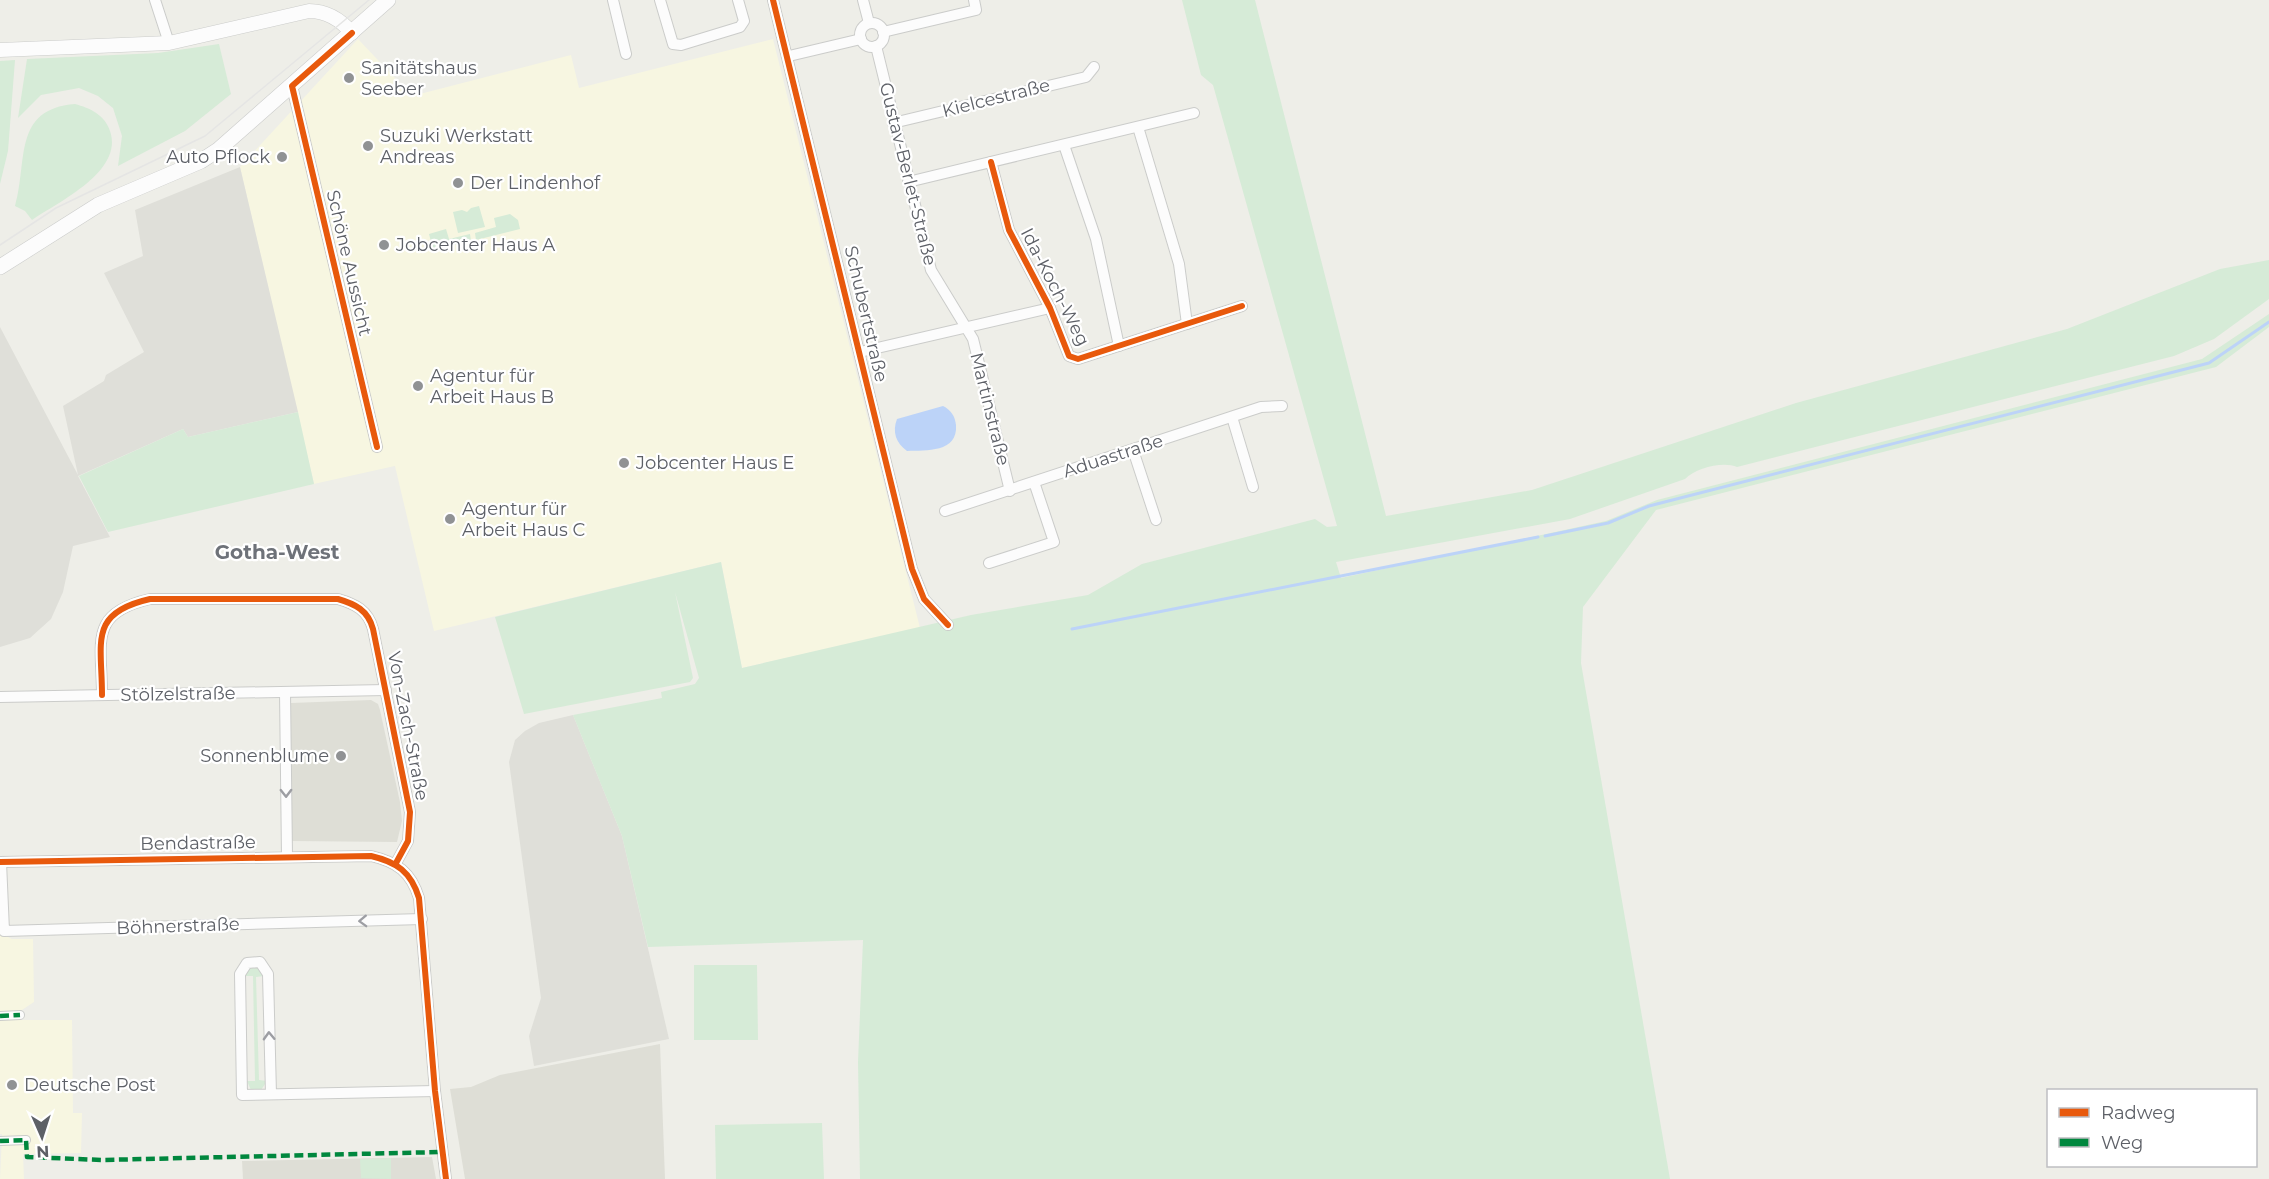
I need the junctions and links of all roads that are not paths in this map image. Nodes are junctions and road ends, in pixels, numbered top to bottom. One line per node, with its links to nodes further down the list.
1 (155, 0): 13 (street)
2 (388, 0): 11 (main road)
3 (613, 0): 16 (street)
4 (660, 0): 5 (street)
5 (738, 0)
6 (773, 0): 17 (street, Schubertstraße)
7 (863, 0): 9 (street)
8 (974, 0): 10 (street)
9 (869, 23): 10 (street); 12 (street)
10 (884, 32): 14 (street)
11 (352, 33): 13 (street); 19 (main road)
12 (861, 39): 14 (street); 17 (street)
13 (169, 43): 15 (street)
14 (876, 46): 21 (street, Gustav-Berlet-Straße)
15 (0, 50)
16 (626, 54)
17 (789, 56): 32 (street, Schubertstraße)
18 (1094, 67): 21 (street, Kielcestraße)
19 (292, 86): 26 (main road); 35 (street, Schöne Aussicht)
20 (1194, 113): 22 (street)
21 (893, 123): 25 (street, Gustav-Berlet-Straße)
22 (1138, 127): 23 (street); 29 (street)
23 (1064, 144): 24 (street); 31 (street)
24 (991, 162): 25 (street); 28 (street, Ida-Koch-Weg)
25 (908, 182): 30 (street, Gustav-Berlet-Straße)
26 (0, 267)
27 (1242, 306): 29 (street, Ida-Koch-Weg)
28 (1050, 308): 30 (street); 31 (street, Ida-Koch-Weg)
29 (1187, 324): 31 (street, Ida-Koch-Weg)
30 (968, 327): 32 (street); 39 (street, Martinstraße)
31 (1119, 346)
32 (860, 352): 43 (street, Schubertstraße)
33 (1282, 406): 34 (street, Aduastraße)
34 (1232, 417): 36 (street, Aduastraße); 38 (street)
35 (377, 447)
36 (1133, 450): 37 (street, Aduastraße); 41 (street)
37 (1034, 482): 39 (street, Aduastraße); 42 (street)
38 (1253, 487)
39 (1010, 491): 40 (street, Aduastraße)
40 (945, 511)
41 (1156, 520)
42 (989, 563)
43 (948, 625)
44 (386, 690): 45 (street, Stölzelstraße); 46 (street, Von-Zach-Straße); 50 (street, Von-Zach-Straße)
45 (285, 692): 46 (street, Stölzelstraße); 48 (street, one-way to 48)
46 (102, 695): 47 (street, Stölzelstraße)
47 (0, 697)
48 (287, 856): 49 (street, Bendastraße); 50 (street, Bendastraße)
49 (0, 862): 51 (street, Böhnerstraße, one-way to 49)
50 (396, 863): 51 (street)
51 (422, 919): 54 (street)
52 (0, 1016): 53 (street)
53 (20, 1016)
54 (435, 1091): 55 (street); 58 (street)
55 (271, 1094): 55 (street, one-way to 55)
56 (26, 1140): 57 (street)
57 (0, 1141)
58 (446, 1179)

